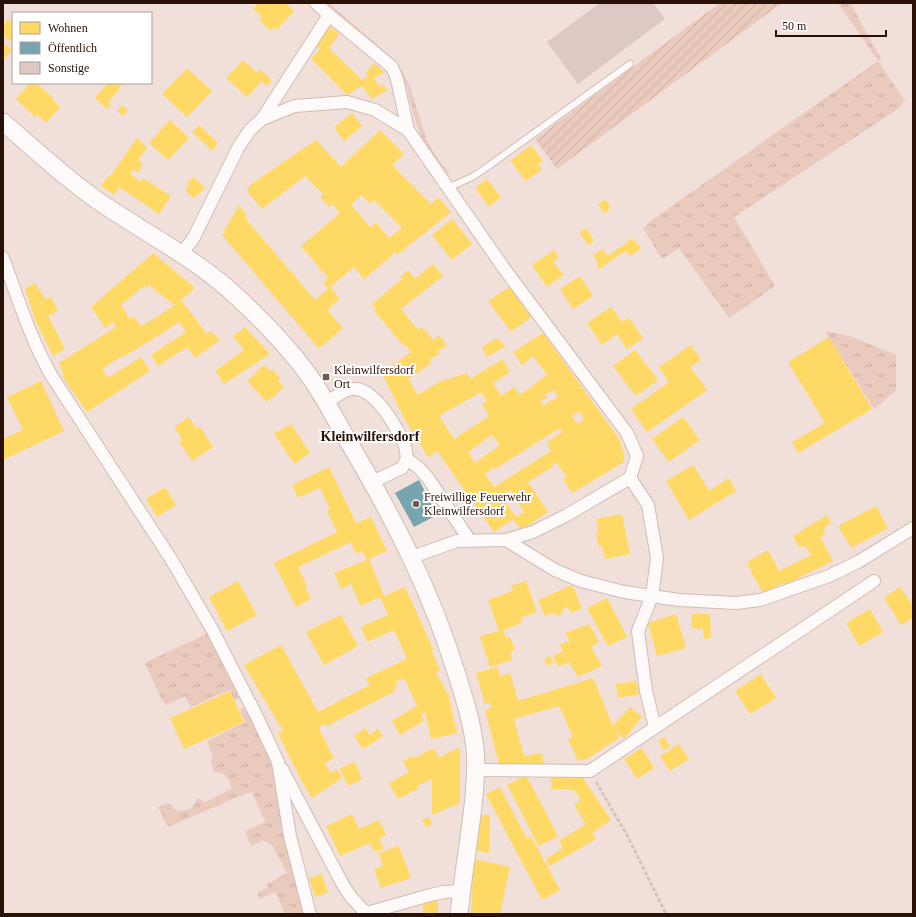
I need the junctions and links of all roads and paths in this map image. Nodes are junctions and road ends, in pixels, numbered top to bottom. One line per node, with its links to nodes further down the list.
1 (316, 3): 2 (street)
2 (329, 14): 4 (street); 6 (street)
3 (630, 64): 7 (lane)
4 (262, 119): 6 (street); 8 (street)
5 (3, 122): 8 (main road)
6 (408, 130): 7 (street)
7 (448, 188): 12 (street)
8 (182, 253): 10 (main road)
9 (3, 258): 21 (street)
10 (326, 403): 11 (street); 13 (main road)
11 (407, 459): 13 (street); 16 (street)
12 (630, 478): 15 (street); 19 (street)
13 (372, 482): 17 (main road)
14 (913, 528): 19 (street)
15 (506, 540): 16 (street); 19 (street)
16 (470, 541): 17 (street)
17 (412, 557): 22 (main road)
18 (874, 581): 20 (street)
19 (652, 596): 20 (street)
20 (655, 727): 23 (street)
21 (278, 762): 25 (street); 26 (street)
22 (476, 770): 23 (street); 24 (main road)
23 (590, 771): 28 (path)
24 (462, 891): 25 (street); 27 (main road)
25 (364, 913)
26 (310, 914)
27 (459, 914)
28 (666, 914)

